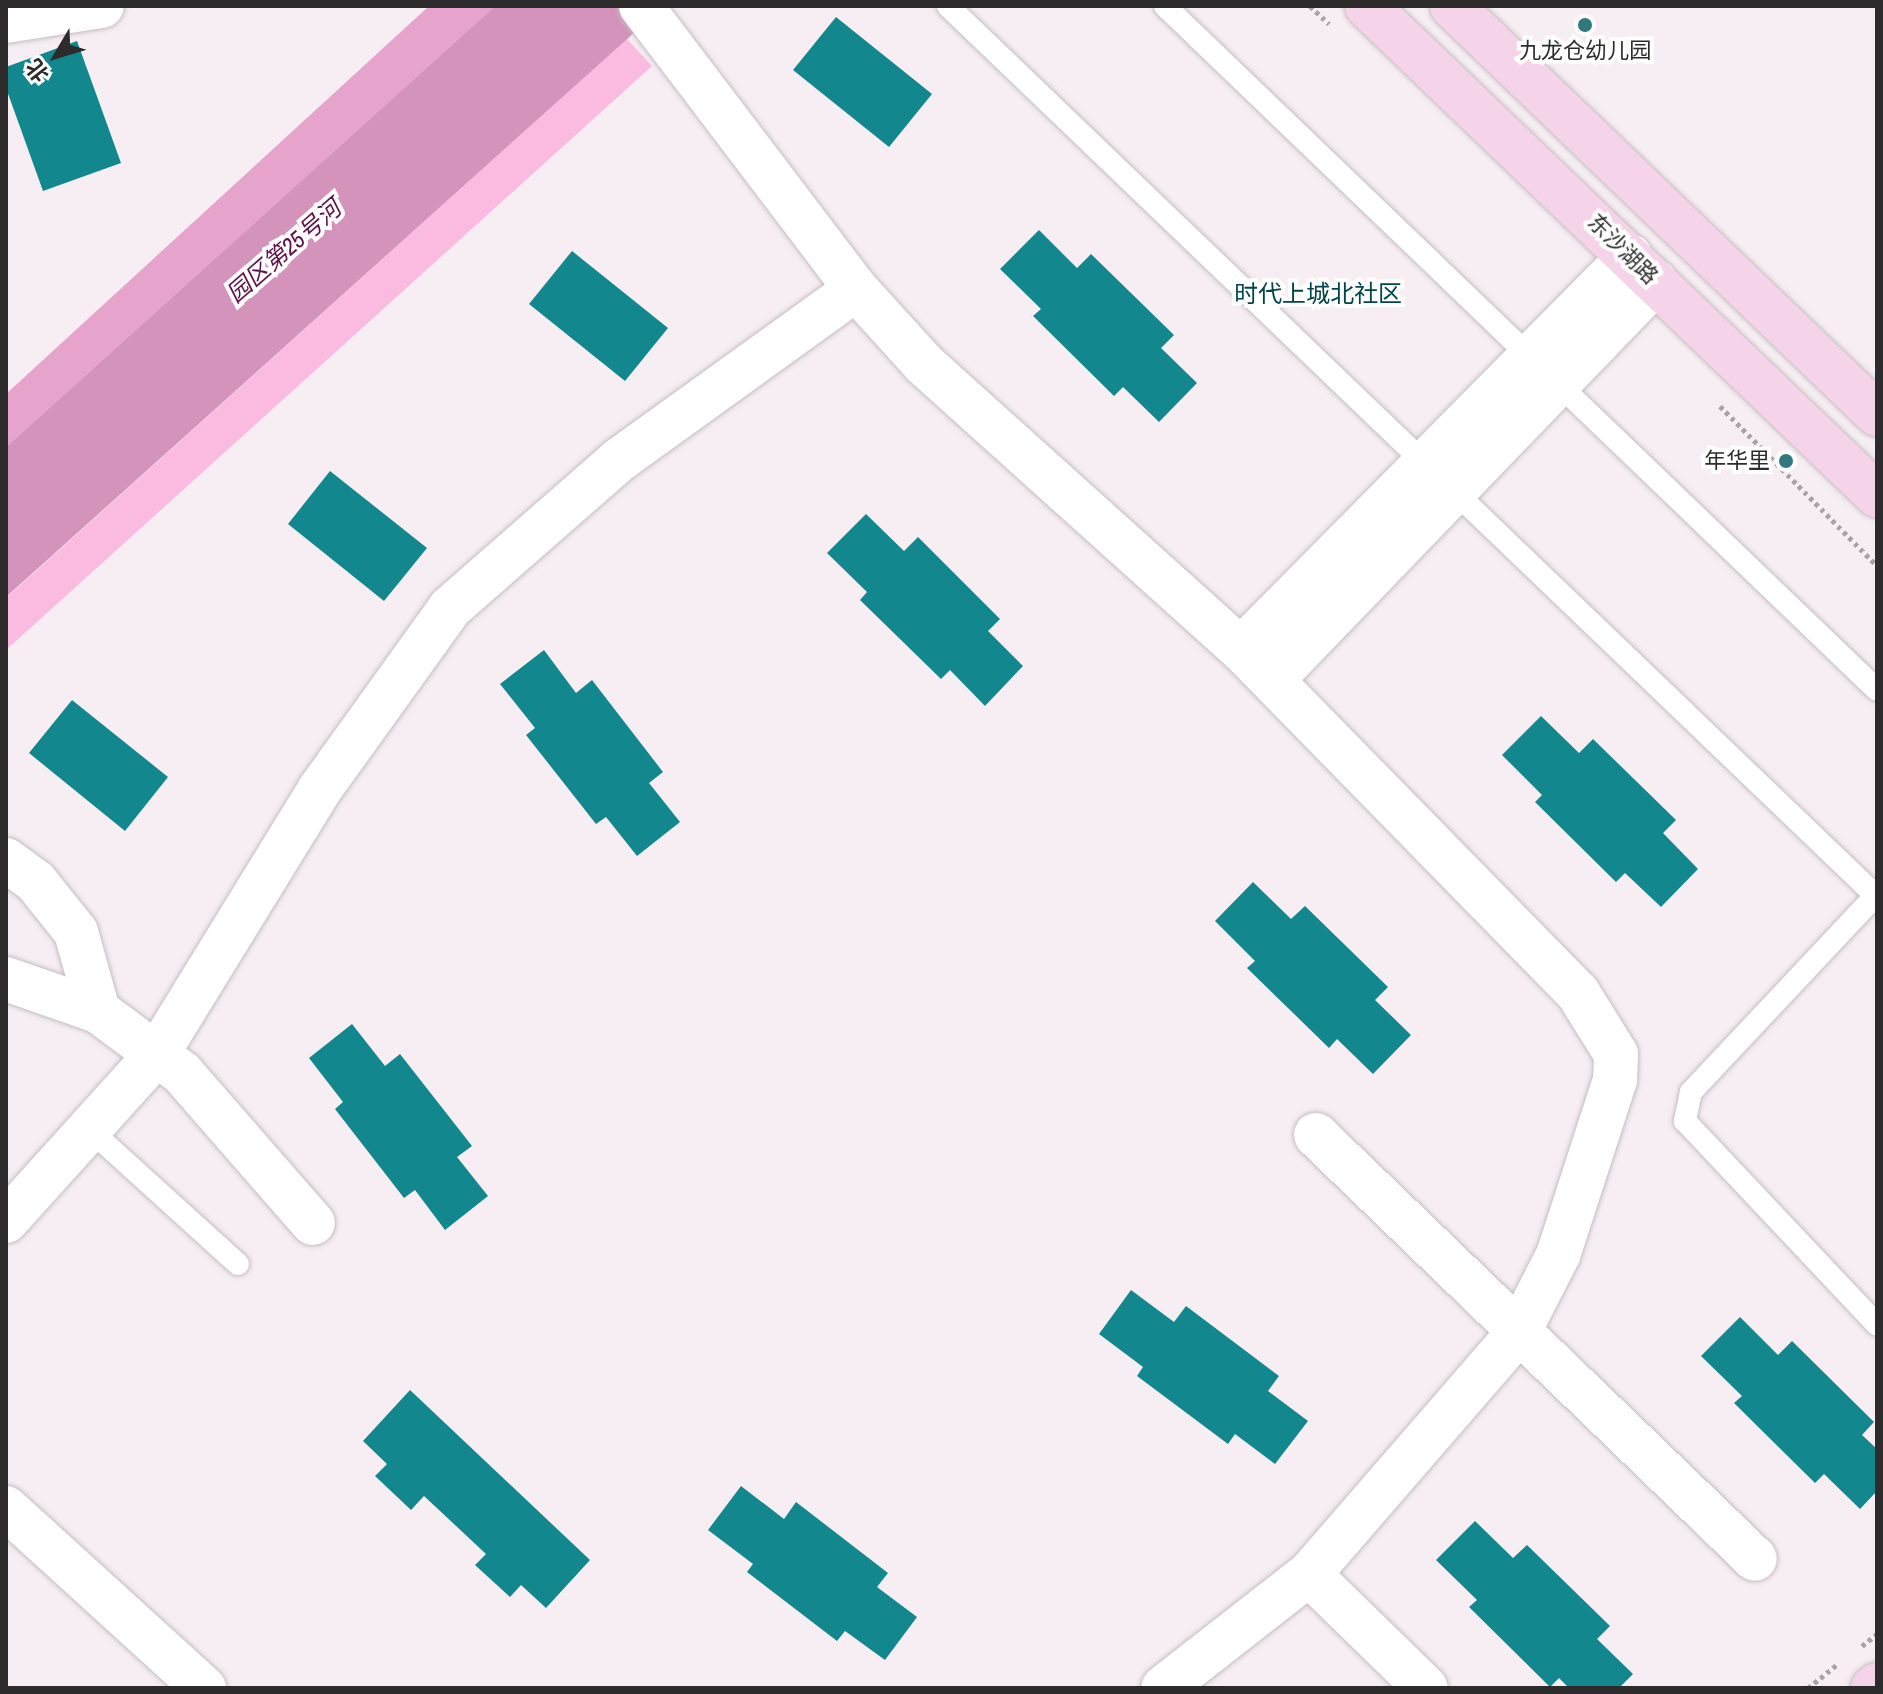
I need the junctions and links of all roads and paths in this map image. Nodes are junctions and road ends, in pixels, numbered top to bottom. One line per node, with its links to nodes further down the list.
1 (102, 6): 7 (street)
2 (641, 6): 9 (street)
3 (948, 6): 12 (lane)
4 (1165, 6): 10 (lane)
5 (1367, 6): 8 (main road, 东沙湖路)
6 (1452, 6): 11 (main road)
7 (6, 21)
8 (1643, 269): 10 (street); 13 (main road, 东沙湖路)
9 (856, 289): 14 (street); 21 (street)
10 (1544, 369): 12 (street); 16 (lane)
11 (1875, 408)
12 (1440, 477): 14 (street); 15 (street); 18 (lane)
13 (1877, 495)
14 (1241, 649): 15 (street)
15 (1272, 680): 28 (street)
16 (1877, 690)
17 (6, 860): 20 (street)
18 (1876, 895): 27 (lane)
19 (6, 979): 20 (street)
20 (98, 1011): 21 (street)
21 (157, 1054): 22 (street); 25 (street)
22 (89, 1129): 24 (street); 26 (lane)
23 (1316, 1135): 28 (street)
24 (6, 1221)
25 (313, 1223)
26 (238, 1264)
27 (1877, 1325)
28 (1518, 1333): 30 (street); 31 (street)
29 (6, 1508): 32 (street)
30 (1755, 1559)
31 (1309, 1574): 33 (street); 34 (street)
32 (204, 1688)
33 (1163, 1688)
34 (1426, 1688)

